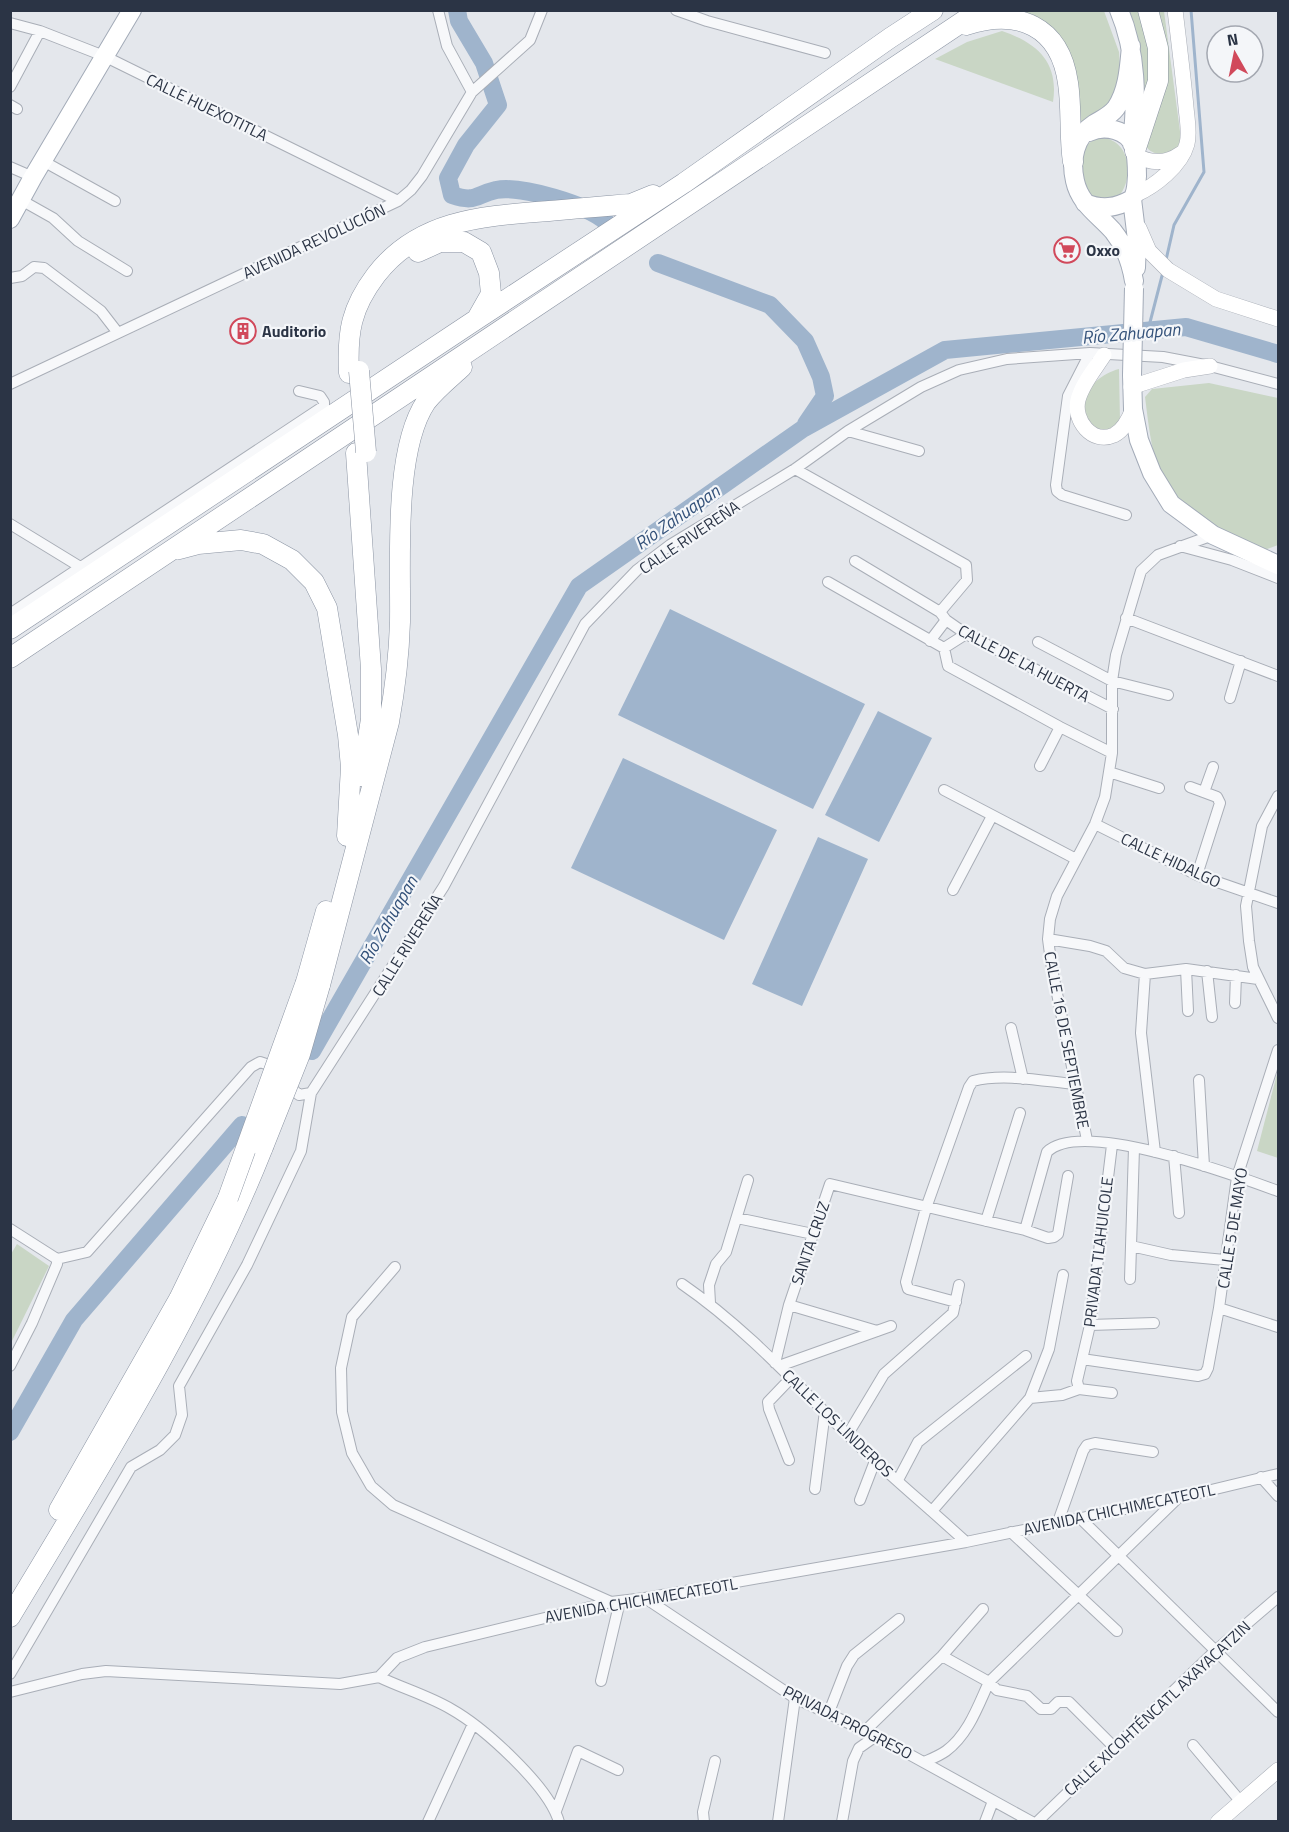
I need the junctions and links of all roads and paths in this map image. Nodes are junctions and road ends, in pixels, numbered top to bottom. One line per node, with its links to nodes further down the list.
1 (132, 10): 15 (main road)
2 (438, 10): 17 (street)
3 (542, 10): 17 (street, AVENIDA REVOLUCIÓN)
4 (676, 10): 14 (street)
5 (933, 10): 25 (highway)
6 (980, 10): 12 (highway)
7 (1119, 10): 13 (main road)
8 (1148, 10): 19 (highway)
9 (1175, 10): 20 (main road)
10 (10, 23): 11 (street, CALLE HUEXOTITLA)
11 (40, 31): 15 (street, CALLE HUEXOTITLA); 16 (street)
12 (950, 31): 22 (highway); 39 (highway)
13 (1131, 46): 18 (main road); 19 (main road)
14 (825, 53)
15 (104, 56): 21 (main road); 29 (street, CALLE HUEXOTITLA)
16 (10, 87)
17 (475, 89): 29 (street, AVENIDA REVOLUCIÓN)
18 (1078, 141): 19 (main road); 22 (main road)
19 (1134, 150): 20 (main road); 26 (main road)
20 (1185, 150): 26 (main road)
21 (43, 161): 24 (main road); 28 (street)
22 (1073, 162): 30 (main road)
23 (10, 167): 24 (street)
24 (33, 177): 27 (main road)
25 (684, 183): 36 (highway); 42 (highway)
26 (1134, 197): 30 (main road); 32 (main road)
27 (21, 200): 31 (main road); 33 (street)
28 (115, 201)
29 (398, 201): 38 (street, AVENIDA REVOLUCIÓN)
30 (1085, 203): 35 (main road)
31 (10, 219)
32 (1135, 219): 35 (main road); 37 (main road)
33 (127, 271)
34 (10, 278): 38 (street)
35 (1134, 284): 43 (main road, bridge)
36 (477, 319): 42 (highway); 65 (highway)
37 (1278, 319)
38 (118, 333): 44 (street, AVENIDA REVOLUCIÓN)
39 (482, 342): 56 (highway); 79 (highway)
40 (1097, 354): 41 (street, CALLE RIVEREÑA); 47 (main road); 48 (street, CALLE RIVEREÑA); 52 (street)
41 (1210, 366): 43 (main road); 45 (street, CALLE RIVEREÑA)
42 (354, 372): 50 (highway)
43 (1132, 381): 47 (main road)
44 (10, 384)
45 (1278, 384)
46 (298, 392): 59 (street)
47 (1133, 409): 54 (main road)
48 (848, 431): 49 (street); 51 (street, CALLE RIVEREÑA)
49 (919, 451)
50 (361, 452): 79 (highway); 90 (highway)
51 (795, 469): 63 (street); 112 (street, CALLE RIVEREÑA)
52 (1126, 515)
53 (10, 524): 59 (street)
54 (1213, 535): 55 (street, CALLE 16 DE SEPTIEMBRE); 58 (main road)
55 (1180, 546): 60 (street); 64 (street, CALLE 16 DE SEPTIEMBRE)
56 (164, 554): 70 (highway); 90 (highway)
57 (855, 561): 63 (street, CALLE DE LA HUERTA)
58 (1278, 565)
59 (82, 568): 62 (street)
60 (1278, 578)
61 (828, 582): 67 (street)
62 (10, 614)
63 (943, 616): 66 (street, CALLE DE LA HUERTA); 67 (street)
64 (1126, 618): 71 (street); 73 (street, CALLE 16 DE SEPTIEMBRE)
65 (10, 629)
66 (966, 634): 69 (street); 76 (street, CALLE DE LA HUERTA)
67 (930, 641): 69 (street)
68 (1038, 642): 73 (street)
69 (944, 648): 77 (street)
70 (10, 658)
71 (1241, 661): 72 (street); 75 (street)
72 (1278, 676)
73 (1112, 681): 74 (street); 76 (street, CALLE 16 DE SEPTIEMBRE)
74 (1168, 695)
75 (1230, 698)
76 (1113, 709): 78 (street, CALLE 16 DE SEPTIEMBRE)
77 (1060, 728): 78 (street); 80 (street)
78 (1112, 753): 82 (street, CALLE 16 DE SEPTIEMBRE)
79 (378, 759): 102 (highway)
80 (1040, 766)
81 (1213, 767): 86 (street)
82 (1109, 772): 84 (street); 89 (street, CALLE 16 DE SEPTIEMBRE)
83 (1190, 787): 86 (street)
84 (1159, 788)
85 (944, 790): 88 (street)
86 (1204, 792): 92 (street)
87 (1278, 796): 94 (street)
88 (992, 816): 91 (street); 93 (street)
89 (1095, 824): 91 (street, CALLE 16 DE SEPTIEMBRE); 92 (street, CALLE HIDALGO)
90 (346, 836): 102 (highway)
91 (1076, 859): 96 (street, CALLE 16 DE SEPTIEMBRE)
92 (1197, 875): 94 (street, CALLE HIDALGO)
93 (953, 890)
94 (1248, 894): 95 (street, CALLE HIDALGO); 101 (street)
95 (1278, 903)
96 (1048, 939): 99 (street); 111 (street, CALLE 16 DE SEPTIEMBRE)
97 (1186, 969): 98 (street); 99 (street); 104 (street)
98 (1207, 971): 100 (street); 105 (street)
99 (1145, 974): 117 (street)
100 (1236, 975): 101 (street); 103 (street)
101 (1258, 980): 106 (street)
102 (313, 983): 174 (highway, bridge); 180 (highway, bridge)
103 (1235, 1003)
104 (1188, 1011)
105 (1212, 1017)
106 (1278, 1018)
107 (1011, 1028): 109 (street)
108 (1278, 1050): 121 (street, CALLE 5 DE MAYO)
109 (1023, 1079): 111 (street); 124 (street)
110 (1199, 1080): 119 (street)
111 (1074, 1084): 114 (street, CALLE 16 DE SEPTIEMBRE)
112 (311, 1093): 132 (street); 185 (street)
113 (1020, 1113): 127 (street)
114 (1087, 1140): 115 (street); 129 (street)
115 (1112, 1145): 116 (street); 144 (street, PRIVADA TLAHUICOLE)
116 (1134, 1148): 117 (street); 131 (street)
117 (1155, 1152): 118 (street)
118 (1174, 1156): 119 (street); 125 (street)
119 (1204, 1166): 121 (street)
120 (1068, 1176): 129 (street)
121 (1237, 1177): 123 (street); 133 (street, CALLE 5 DE MAYO)
122 (748, 1180): 126 (street)
123 (1278, 1191)
124 (926, 1208): 127 (street); 130 (street, SANTA CRUZ); 139 (street)
125 (1179, 1213)
126 (736, 1218): 130 (street); 140 (street)
127 (986, 1221): 129 (street)
128 (10, 1229): 132 (street)
129 (1025, 1230)
130 (813, 1234): 141 (street, SANTA CRUZ)
131 (1131, 1246): 133 (street); 136 (street)
132 (57, 1259): 151 (street)
133 (1225, 1260): 142 (street, CALLE 5 DE MAYO)
134 (395, 1267): 178 (street)
135 (1063, 1275): 155 (street)
136 (1130, 1279)
137 (682, 1284): 140 (street, CALLE LOS LINDEROS)
138 (959, 1285): 139 (street)
139 (956, 1302): 157 (street)
140 (710, 1303): 150 (street, CALLE LOS LINDEROS)
141 (789, 1305): 147 (street); 150 (street, SANTA CRUZ)
142 (1219, 1308): 146 (street); 149 (street, CALLE 5 DE MAYO)
143 (1154, 1323): 144 (street)
144 (1090, 1325): 149 (street, PRIVADA TLAHUICOLE)
145 (891, 1326): 147 (street)
146 (1278, 1327)
147 (877, 1331): 150 (street)
148 (1026, 1356): 163 (street)
149 (1082, 1359): 153 (street, PRIVADA TLAHUICOLE)
150 (777, 1364): 152 (street, CALLE LOS LINDEROS)
151 (10, 1366)
152 (791, 1378): 156 (street, CALLE LOS LINDEROS); 159 (street)
153 (1079, 1389): 154 (street); 155 (street)
154 (1112, 1394)
155 (1030, 1398): 168 (street)
156 (825, 1411): 157 (street, CALLE LOS LINDEROS); 164 (street)
157 (848, 1434): 160 (street, CALLE LOS LINDEROS)
158 (1153, 1452): 170 (street)
159 (789, 1460)
160 (875, 1461): 163 (street, CALLE LOS LINDEROS); 167 (street)
161 (1278, 1474): 162 (street, AVENIDA CHICHIMECATEOTL)
162 (1261, 1477): 165 (street); 166 (street, AVENIDA CHICHIMECATEOTL)
163 (897, 1480): 168 (street, CALLE LOS LINDEROS)
164 (815, 1489)
165 (1278, 1496)
166 (1178, 1498): 169 (street, AVENIDA CHICHIMECATEOTL); 173 (street)
167 (860, 1500)
168 (932, 1511): 172 (street, CALLE LOS LINDEROS)
169 (1081, 1519): 170 (street, AVENIDA CHICHIMECATEOTL); 173 (street)
170 (1058, 1522): 171 (street, AVENIDA CHICHIMECATEOTL)
171 (1011, 1532): 172 (street, AVENIDA CHICHIMECATEOTL); 175 (street)
172 (966, 1542): 177 (street, AVENIDA CHICHIMECATEOTL)
173 (1119, 1556): 175 (street); 183 (street)
174 (10, 1594)
175 (1078, 1594): 182 (street); 188 (street)
176 (1278, 1597): 183 (street, CALLE XICOHTÉNCATL AXAYACATZIN)
177 (645, 1598): 178 (street, AVENIDA CHICHIMECATEOTL); 190 (street, PRIVADA PROGRESO)
178 (615, 1602): 186 (street, AVENIDA CHICHIMECATEOTL); 187 (street)
179 (983, 1609): 184 (street)
180 (10, 1617)
181 (899, 1619): 191 (street)
182 (1117, 1631)
183 (1215, 1651): 192 (street); 196 (street, CALLE XICOHTÉNCATL AXAYACATZIN)
184 (942, 1656): 188 (street); 194 (street)
185 (10, 1674)
186 (379, 1677): 189 (street); 193 (street)
187 (601, 1680)
188 (989, 1682): 196 (street); 198 (street)
189 (10, 1692)
190 (795, 1698): 191 (street, PRIVADA PROGRESO); 206 (street)
191 (829, 1712): 194 (street, PRIVADA PROGRESO)
192 (1278, 1712)
193 (473, 1724): 203 (street); 204 (street)
194 (871, 1733): 198 (street, PRIVADA PROGRESO); 207 (street)
195 (1193, 1745): 202 (street)
196 (1114, 1747): 210 (street, CALLE XICOHTÉNCATL AXAYACATZIN)
197 (714, 1761): 205 (street)
198 (924, 1762): 201 (street, PRIVADA PROGRESO)
199 (618, 1770): 203 (street)
200 (1278, 1770): 202 (main road)
201 (993, 1801): 208 (street); 209 (street, PRIVADA PROGRESO)
202 (1241, 1802): 211 (main road)
203 (557, 1816)
204 (428, 1821)
205 (704, 1821)
206 (778, 1821)
207 (842, 1821)
208 (985, 1821)
209 (1032, 1821)
210 (1037, 1821)
211 (1218, 1821)

